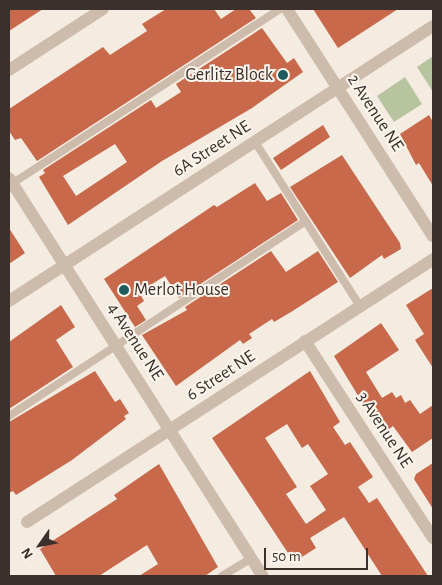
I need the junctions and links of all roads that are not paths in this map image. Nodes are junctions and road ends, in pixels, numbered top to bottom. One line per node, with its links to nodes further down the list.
1 (102, 9): 5 (street)
2 (280, 9): 8 (lane)
3 (287, 9): 6 (street, 2 Avenue NE)
4 (433, 26): 6 (street, 6A Street NE)
5 (9, 70)
6 (338, 88): 7 (street, 6A Street NE); 10 (street, 2 Avenue NE)
7 (255, 142): 9 (lane); 12 (street, 6A Street NE)
8 (10, 183): 12 (street, 4 Avenue NE)
9 (306, 221): 14 (lane); 16 (lane)
10 (433, 236)
11 (433, 259): 14 (street, 6 Street NE)
12 (64, 265): 13 (street, 6A Street NE); 16 (street, 4 Avenue NE)
13 (9, 301)
14 (360, 306): 15 (street, 6 Street NE)
15 (305, 341): 18 (street, 6 Street NE); 20 (street, 3 Avenue NE)
16 (117, 347): 17 (lane); 18 (street, 4 Avenue NE)
17 (9, 416)
18 (171, 430): 19 (street, 6 Street NE); 21 (street, 4 Avenue NE)
19 (27, 522)
20 (433, 538)
21 (252, 558): 22 (lane); 23 (street, 4 Avenue NE)
22 (222, 576)
23 (264, 576)

